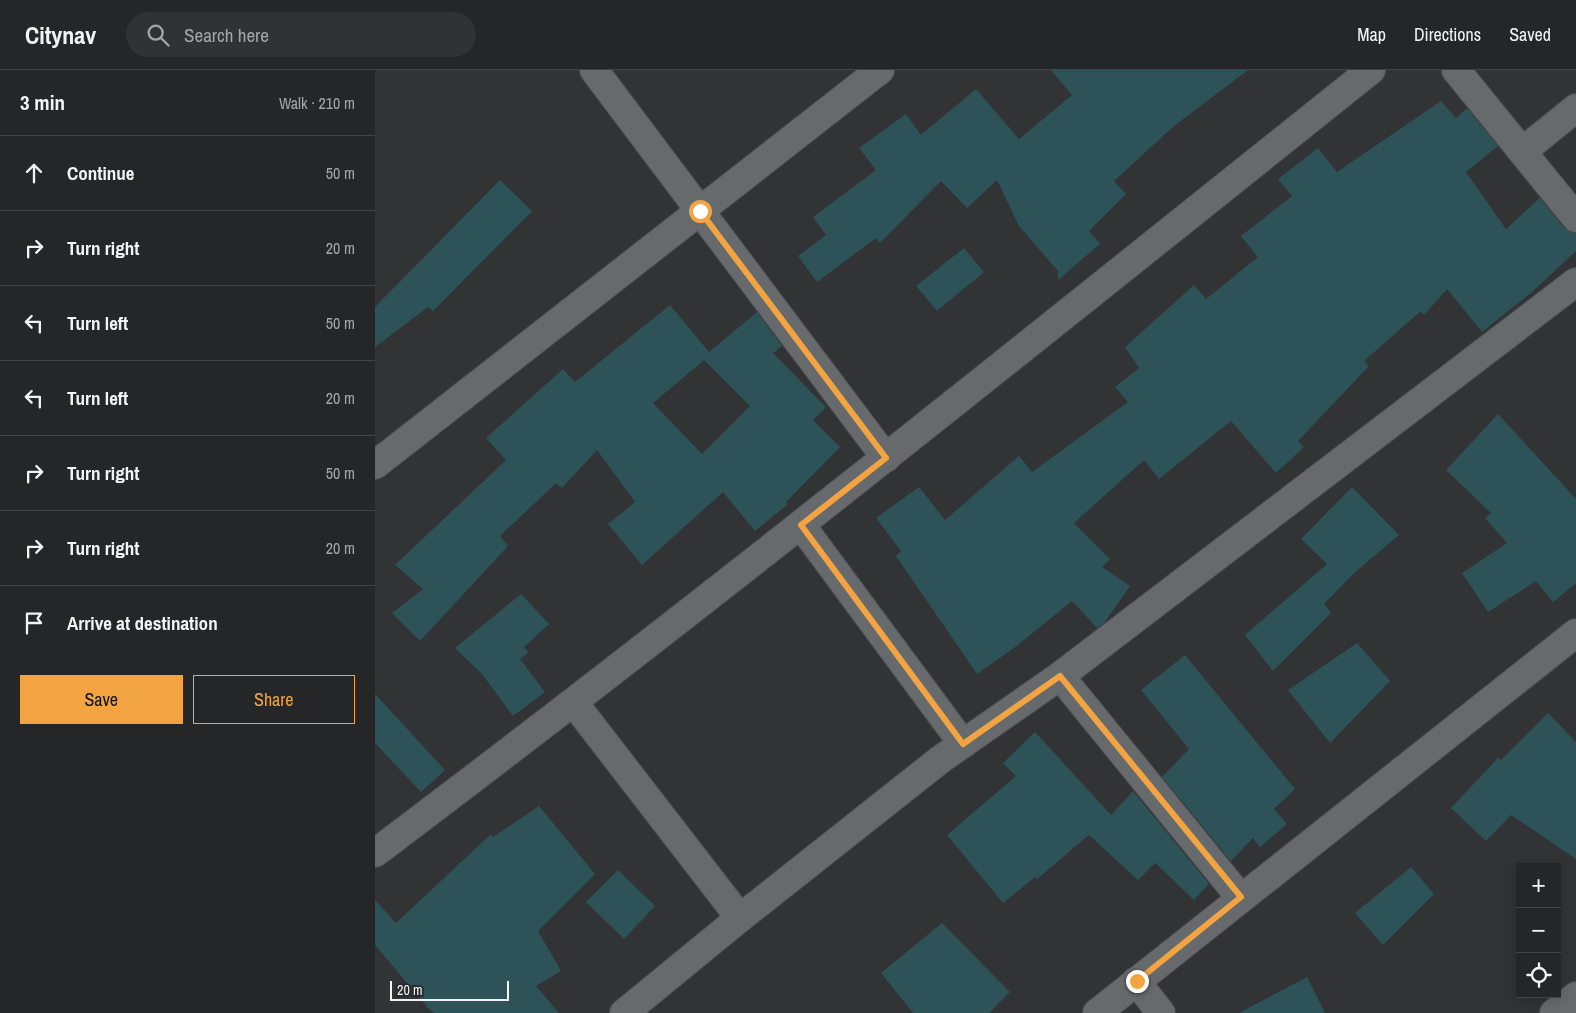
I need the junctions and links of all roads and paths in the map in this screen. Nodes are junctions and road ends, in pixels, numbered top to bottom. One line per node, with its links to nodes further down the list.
1 (593, 70): 7 (street)
2 (880, 70): 7 (street)
3 (1371, 70): 10 (street)
4 (1456, 70): 6 (street)
5 (1576, 108): 6 (street)
6 (1523, 151): 8 (street)
7 (700, 211): 10 (street); 11 (street)
8 (1576, 218)
9 (1576, 282): 14 (street)
10 (886, 458): 12 (street)
11 (375, 465)
12 (801, 525): 15 (street); 16 (street)
13 (1576, 633): 18 (street)
14 (1060, 676): 16 (street); 18 (street)
15 (574, 703): 17 (street); 19 (street)
16 (963, 744): 19 (street)
17 (375, 854)
18 (1241, 897): 20 (street)
19 (740, 918): 22 (street)
20 (1137, 981): 23 (street); 24 (street)
21 (1576, 996): 25 (street)
22 (624, 1013)
23 (1097, 1013)
24 (1161, 1013)
25 (1554, 1013)

